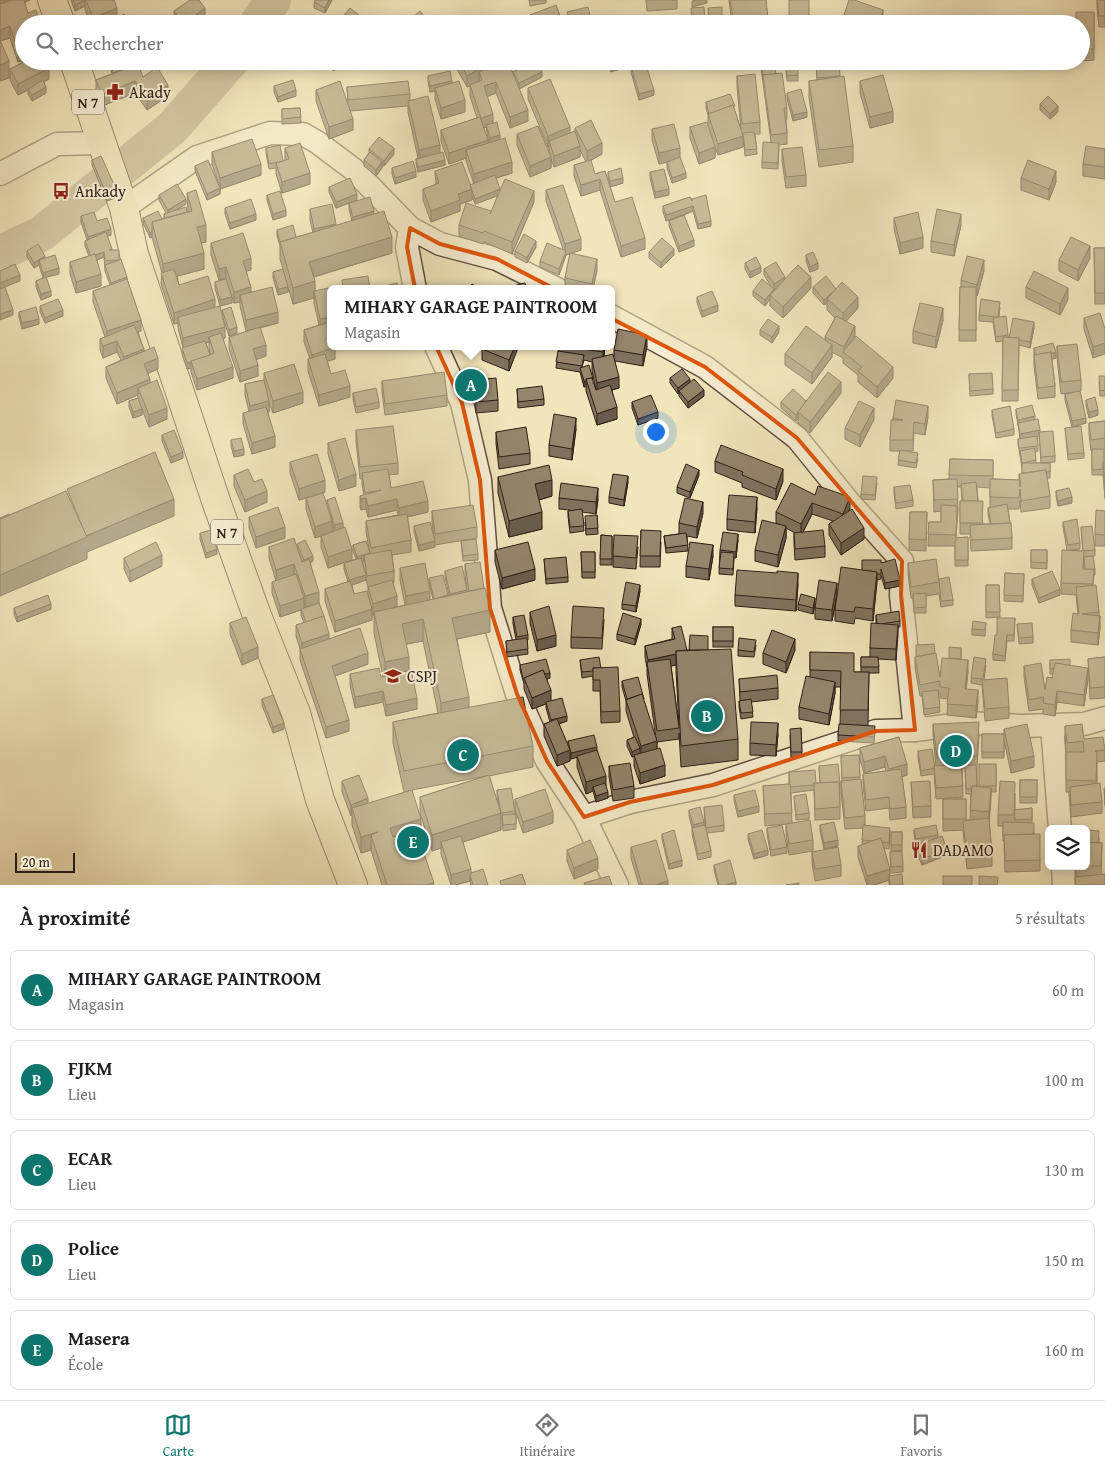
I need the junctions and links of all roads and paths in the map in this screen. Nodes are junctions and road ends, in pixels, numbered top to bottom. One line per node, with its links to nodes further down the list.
1 (52, 0): 2 (main road)
2 (58, 15)
3 (77, 70): 4 (main road, N 7)
4 (102, 143): 5 (street); 6 (main road, N 7)
5 (0, 174)
6 (124, 208): 7 (street); 18 (main road, N 7)
7 (410, 228): 8 (street); 9 (street)
8 (414, 285)
9 (549, 285)
10 (615, 318): 14 (street)
11 (438, 350): 15 (street)
12 (1105, 718): 13 (street)
13 (1052, 725): 14 (street); 16 (street)
14 (915, 730): 15 (street)
15 (584, 817): 19 (street)
16 (1060, 825)
17 (1063, 870): 20 (street)
18 (353, 885)
19 (617, 885)
20 (1064, 885)

